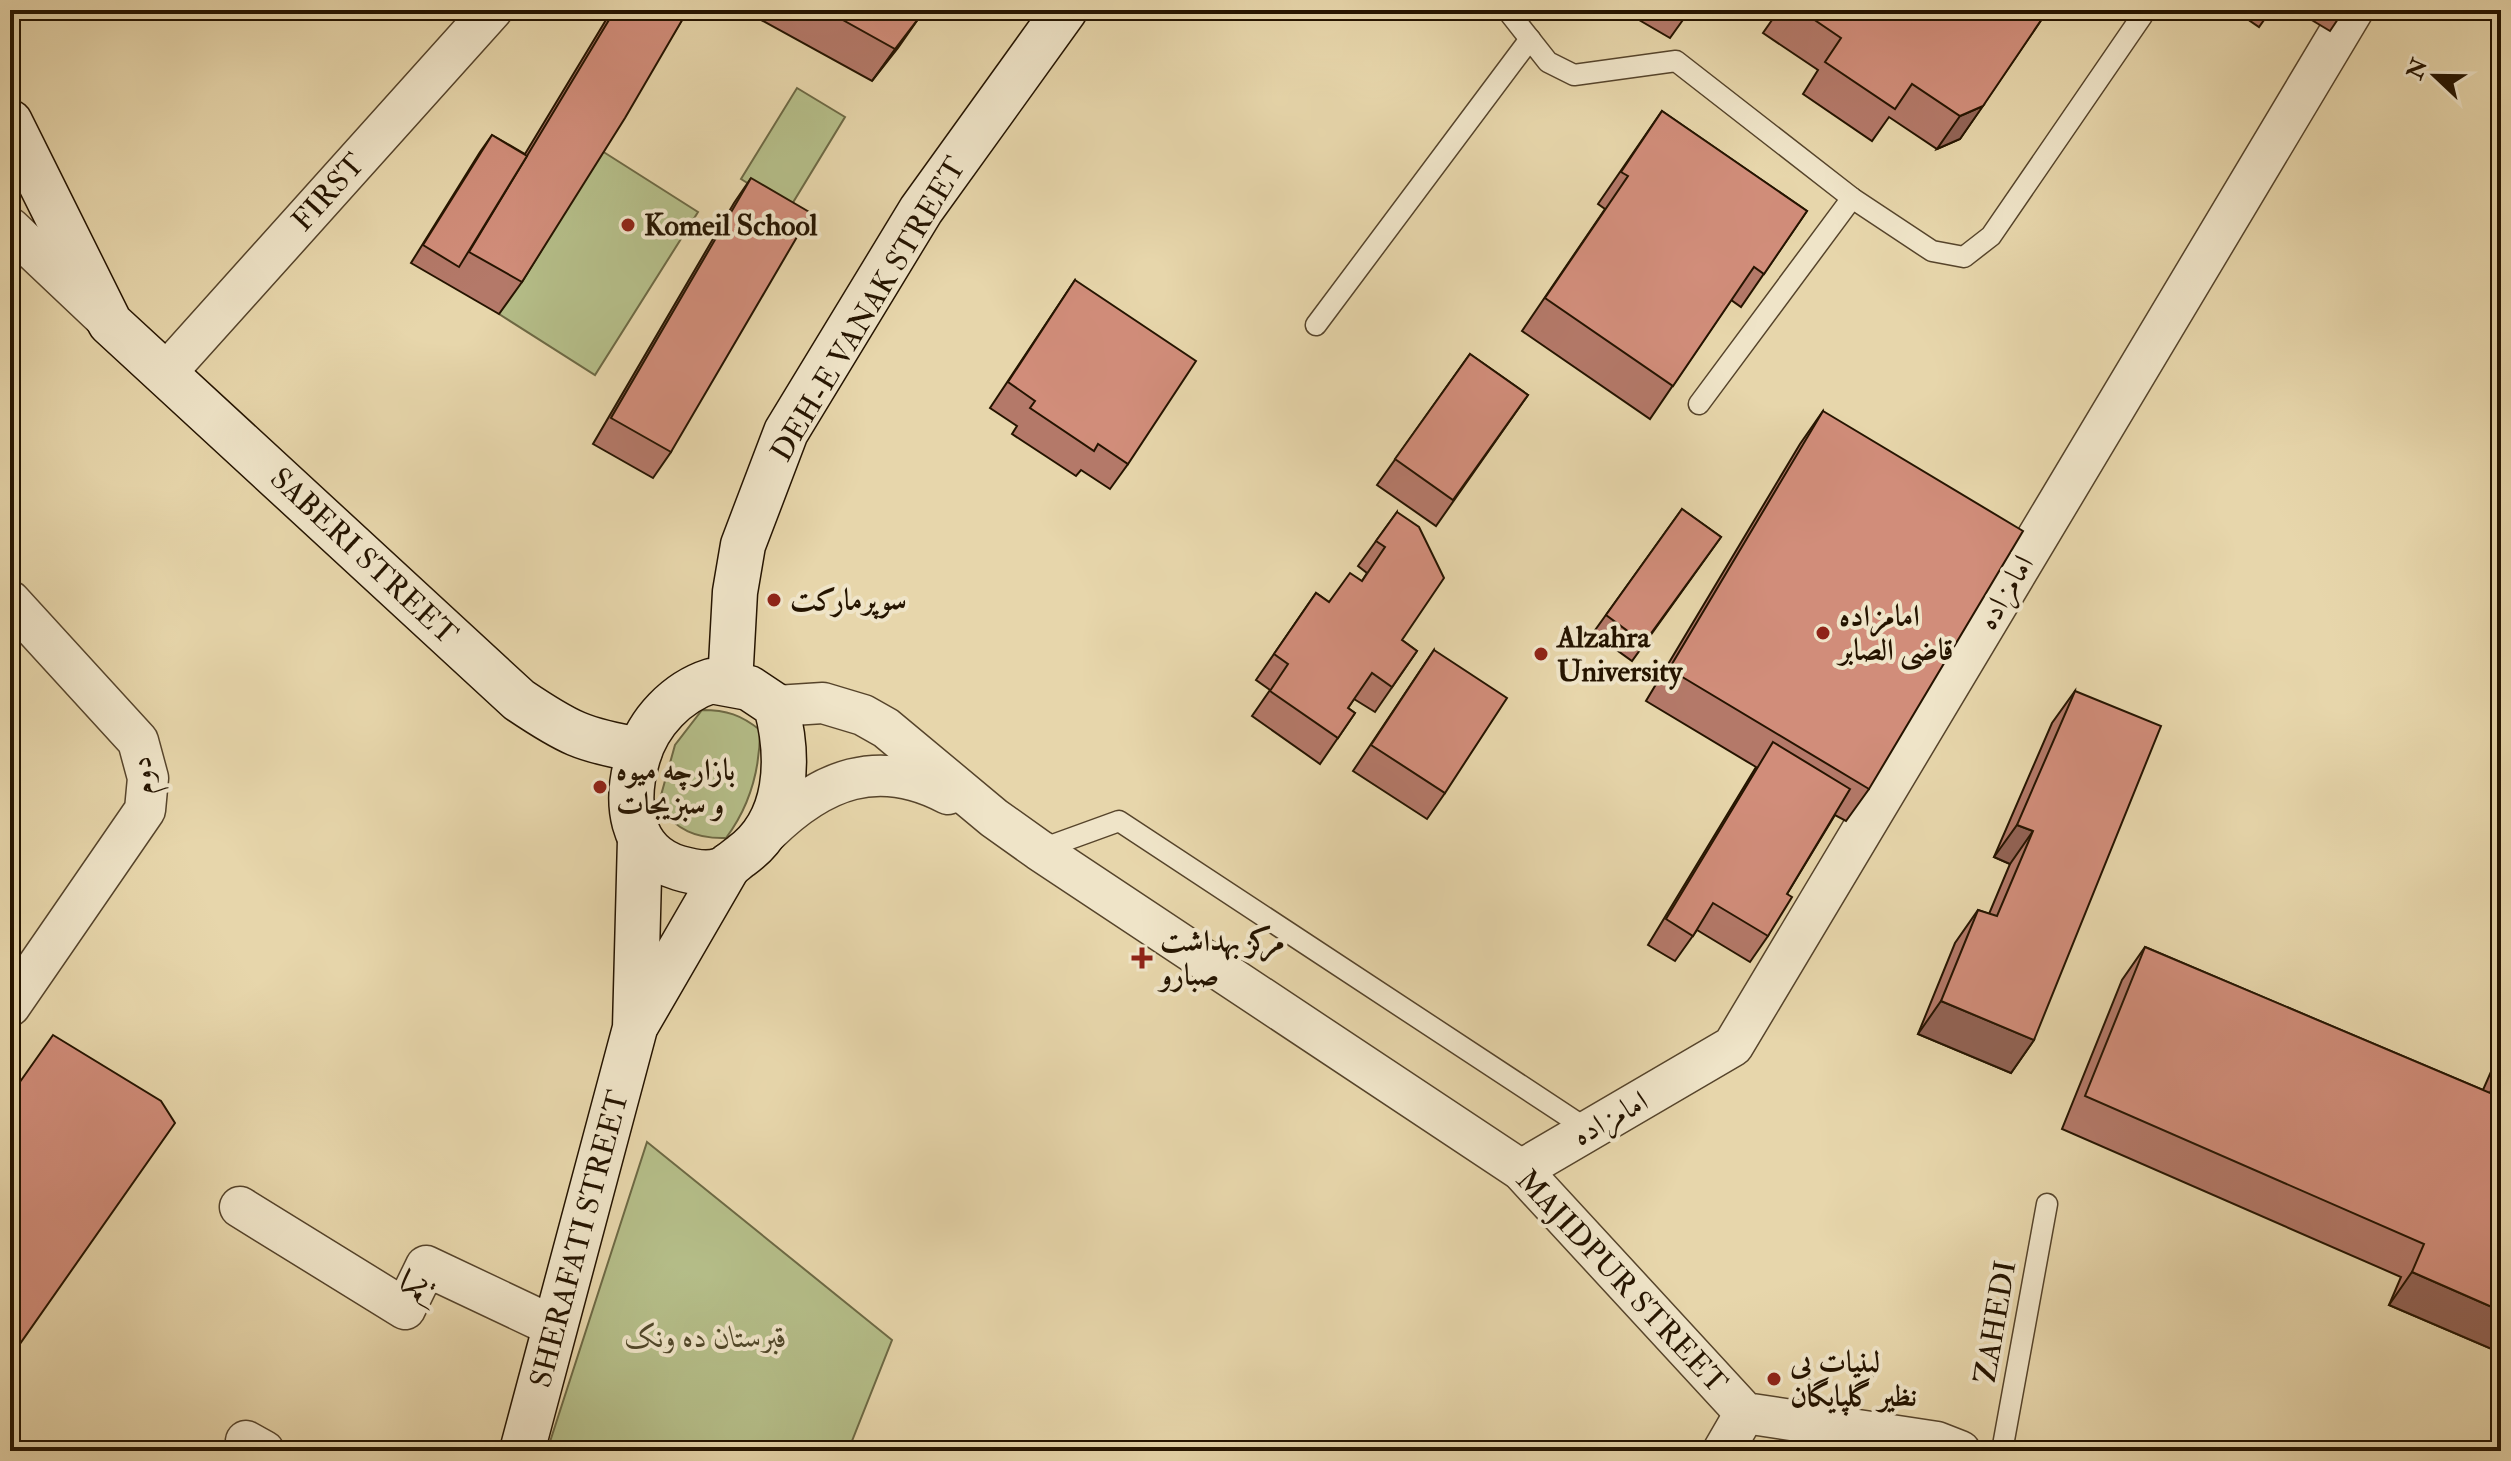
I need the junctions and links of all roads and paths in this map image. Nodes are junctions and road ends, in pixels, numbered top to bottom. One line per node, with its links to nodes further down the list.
1 (492, 10): 12 (street, FIRST)
2 (1065, 10): 15 (street, DEH-E VANAK STREET)
3 (1507, 10): 6 (lane)
4 (2353, 10): 25 (street, امامزاده)
5 (2142, 16): 8 (lane)
6 (1530, 39): 8 (lane); 11 (lane)
7 (10, 122): 10 (street, SABERI STREET)
8 (1852, 198): 13 (lane)
9 (10, 228): 10 (street)
10 (110, 323): 12 (street, SABERI STREET)
11 (1316, 325)
12 (164, 375): 17 (street, SABERI STREET)
13 (1699, 404)
14 (10, 601): 23 (street, دوم)
15 (730, 683): 16 (street); 17 (street)
16 (776, 706): 18 (street); 19 (street)
17 (640, 750): 20 (street)
18 (994, 818): 19 (street); 21 (street, MAJIDPUR STREET)
19 (768, 832): 22 (street)
20 (640, 839): 22 (street); 24 (street)
21 (1039, 850): 25 (lane); 26 (street, MAJIDPUR STREET)
22 (729, 865): 24 (street)
23 (10, 1006)
24 (635, 1028): 29 (street, SHERAFATI STREET)
25 (1587, 1129): 26 (street, امامزاده)
26 (1521, 1170): 30 (street, MAJIDPUR STREET)
27 (2047, 1204): 34 (lane, ZAHEDI)
28 (240, 1207): 29 (street, یکم)
29 (555, 1327): 31 (street, SHERAFATI STREET)
30 (1745, 1413): 32 (street); 33 (street, MAJIDPUR STREET)
31 (522, 1451)
32 (1723, 1451)
33 (1960, 1451)
34 (2002, 1451)

